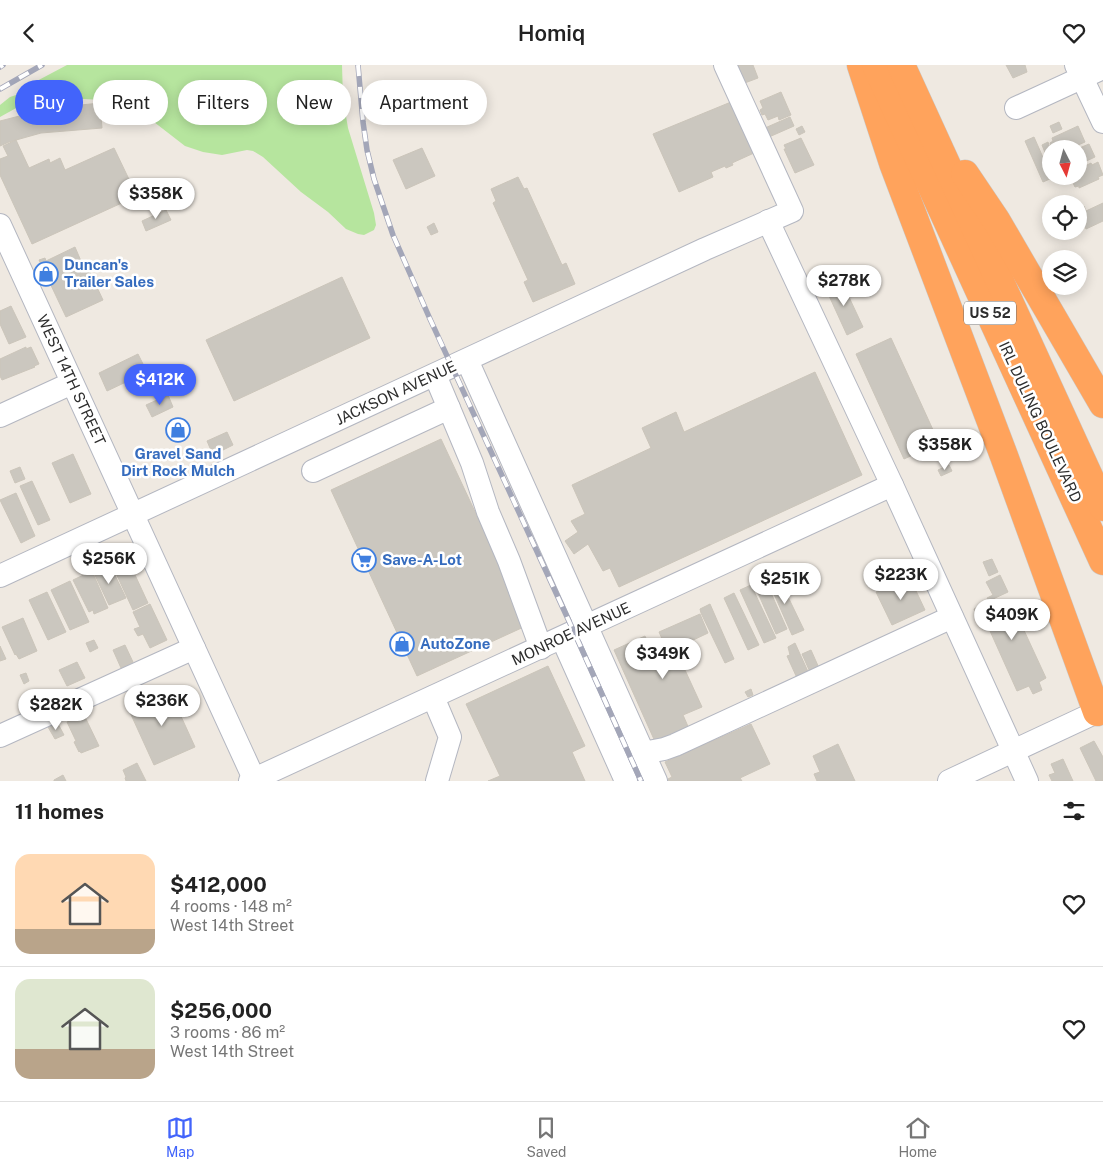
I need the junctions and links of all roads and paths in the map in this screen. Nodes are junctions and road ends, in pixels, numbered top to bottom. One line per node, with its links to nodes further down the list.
1 (725, 65): 10 (street, JACKSON AVENUE)
2 (861, 65): 31 (highway)
3 (876, 65): 23 (highway, IRL DULING BOULEVARD / US 52)
4 (901, 65): 8 (highway, IRL DULING BOULEVARD / US 52)
5 (1103, 68): 6 (street)
6 (1079, 71): 7 (street); 9 (street)
7 (1016, 108)
8 (924, 115): 16 (highway); 21 (highway, IRL DULING BOULEVARD / US 52)
9 (1103, 122)
10 (768, 221): 13 (street, JACKSON AVENUE); 20 (street)
11 (0, 225): 12 (street, WEST 14TH STREET)
12 (6, 253): 15 (street, WEST 14TH STREET)
13 (467, 360): 14 (street, JACKSON AVENUE); 26 (street)
14 (435, 375): 17 (street); 22 (street, JACKSON AVENUE)
15 (72, 383): 18 (street); 22 (street, WEST 14TH STREET)
16 (1103, 404)
17 (449, 408): 19 (street); 29 (street)
18 (0, 416)
19 (313, 471)
20 (892, 485): 25 (street); 26 (street, MONROE AVENUE)
21 (1103, 507)
22 (133, 515): 24 (street, JACKSON AVENUE); 28 (street, WEST 14TH STREET)
23 (1103, 561)
24 (0, 576)
25 (952, 617): 33 (street); 34 (street)
26 (587, 626): 27 (street, MONROE AVENUE); 34 (street)
27 (562, 638): 29 (street, MONROE AVENUE); 38 (street)
28 (194, 648): 32 (street); 36 (street, WEST 14TH STREET)
29 (541, 648): 30 (street, MONROE AVENUE)
30 (433, 697): 36 (street, MONROE AVENUE); 37 (street)
31 (1100, 711): 33 (street)
32 (0, 736)
33 (1014, 751): 35 (street); 41 (street)
34 (643, 753): 39 (street)
35 (972, 776): 40 (street)
36 (253, 780)
37 (437, 781)
38 (626, 781)
39 (656, 781)
40 (949, 781)
41 (1027, 781)

